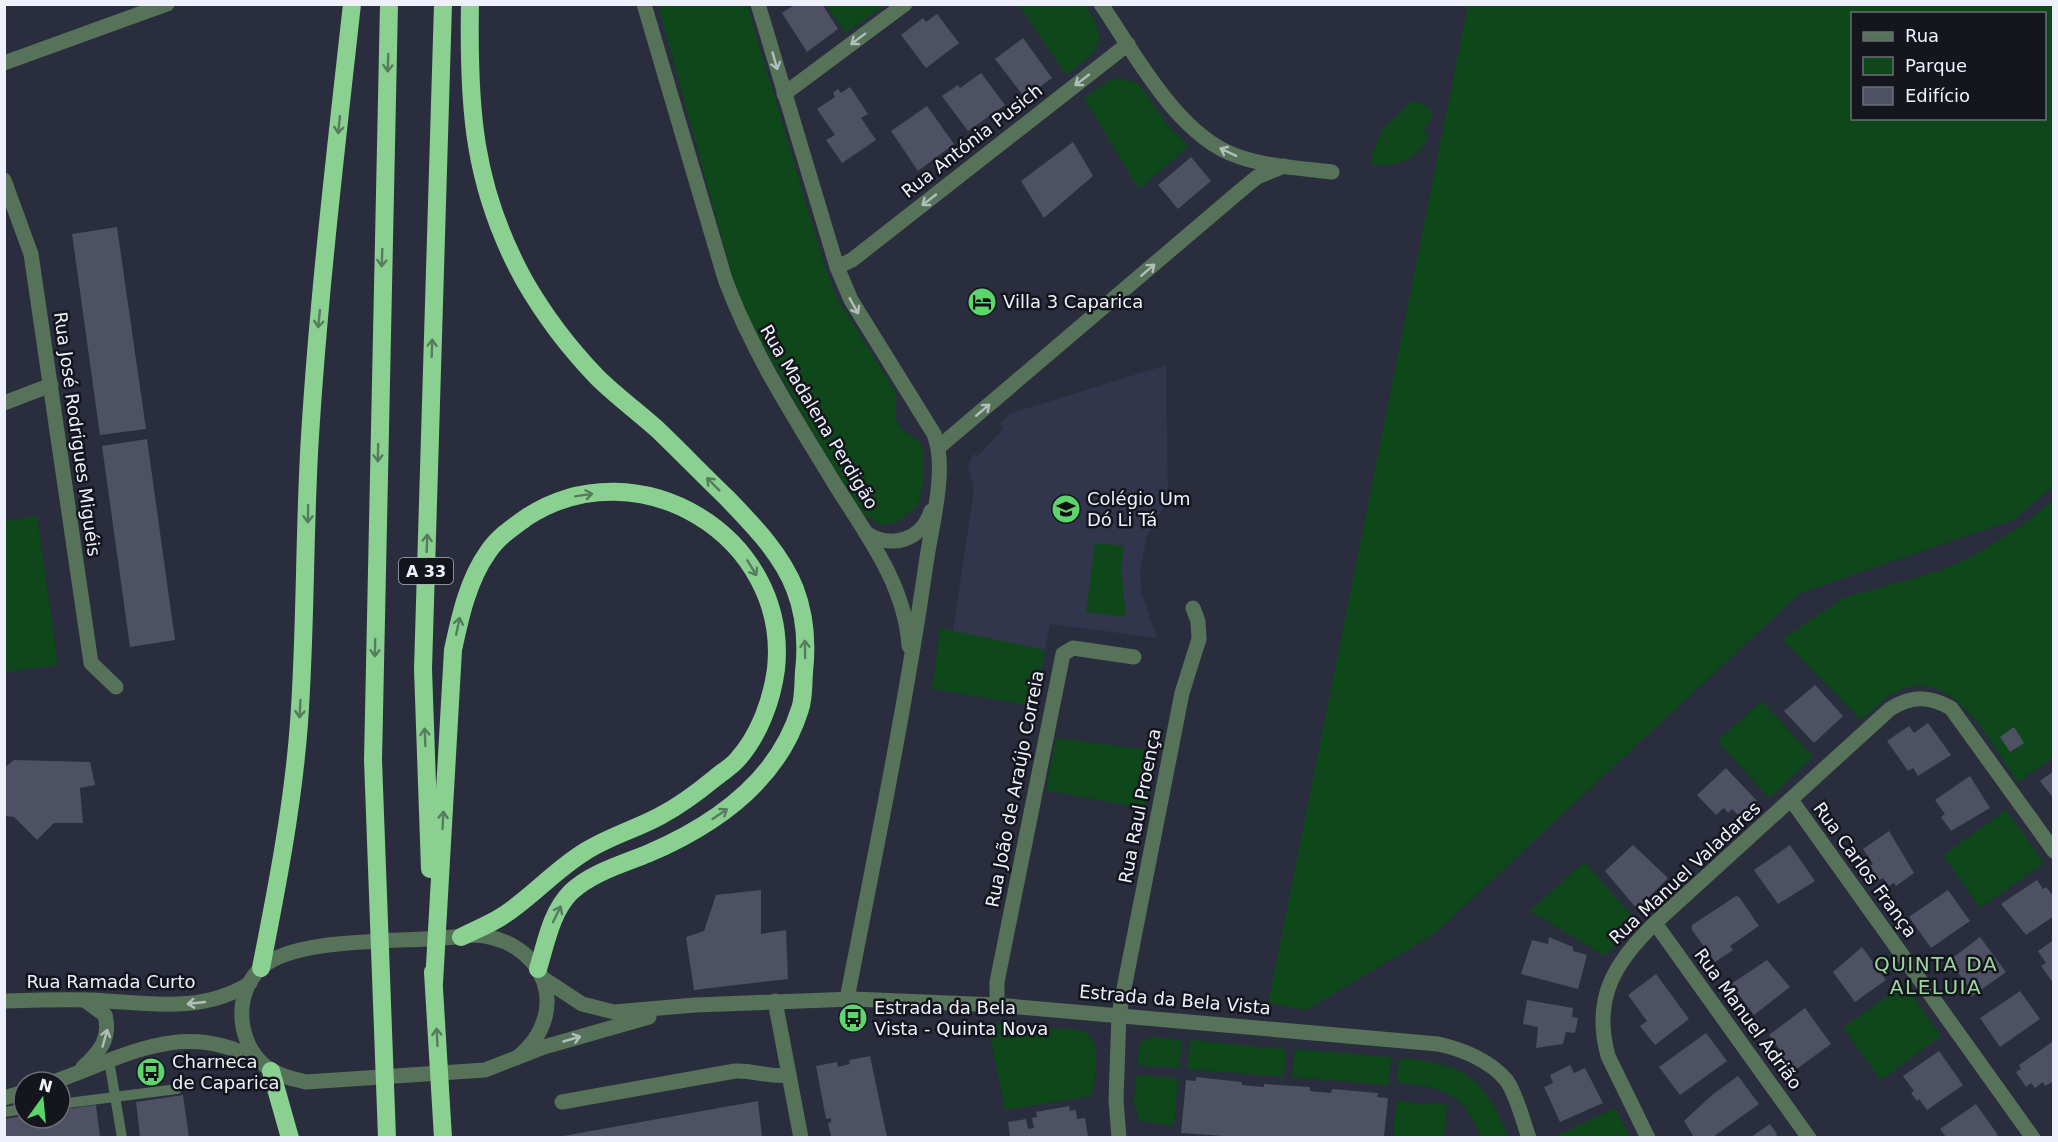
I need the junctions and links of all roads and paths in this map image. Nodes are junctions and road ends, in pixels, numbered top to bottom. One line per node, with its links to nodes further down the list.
1 (167, 4): 11 (street)
2 (352, 4): 31 (highway, one-way to 31)
3 (389, 4): 54 (highway, A 33, one-way to 54)
4 (443, 4): 34 (highway, A 33, one-way to 4)
5 (470, 4): 32 (highway, one-way to 5)
6 (644, 4): 22 (street, Rua Madalena Perdigão)
7 (759, 4): 12 (street, one-way to 12)
8 (905, 4): 12 (street, one-way to 12)
9 (1101, 4): 10 (street)
10 (1128, 44): 13 (street, one-way to 10); 17 (street, Rua Antónia Pusich, one-way to 17)
11 (4, 63)
12 (784, 94): 17 (street)
13 (1284, 166): 14 (street); 20 (street, one-way to 13)
14 (1332, 172)
15 (4, 180): 16 (street, Rua José Rodrigues Miguéis)
16 (8, 201): 18 (street, Rua José Rodrigues Miguéis)
17 (837, 267): 20 (street, one-way to 20)
18 (51, 385): 19 (street); 26 (street, Rua José Rodrigues Miguéis)
19 (4, 403)
20 (939, 447): 21 (street, Rua Madalena Perdigão)
21 (936, 492): 22 (street); 25 (street, Rua Madalena Perdigão)
22 (864, 531): 25 (street, Rua Madalena Perdigão)
23 (1193, 608): 41 (street, Rua Raul Proença)
24 (1134, 657): 40 (street, Rua João de Araújo Correia)
25 (910, 673): 36 (street, Rua Madalena Perdigão)
26 (116, 687)
27 (1792, 801): 28 (street, Rua Manuel Valadares); 29 (street, Rua Manuel Valadares); 61 (street, Rua Carlos França)
28 (2054, 851)
29 (1655, 923): 59 (street, Rua Manuel Valadares); 60 (street, Rua Manuel Adrião)
30 (461, 937): 31 (street); 32 (street); 34 (highway, one-way to 30)
31 (261, 968): 33 (street)
32 (541, 974): 39 (street); 42 (street)
33 (250, 983): 35 (street, Rua Ramada Curto, one-way to 35); 44 (street)
34 (434, 983): 55 (highway, A 33, one-way to 34)
35 (71, 999): 37 (street, Rua Ramada Curto); 45 (street, one-way to 35)
36 (847, 999): 38 (street, Estrada da Bela Vista); 40 (street, Estrada da Bela Vista)
37 (4, 1001)
38 (775, 1001): 39 (street, Estrada da Bela Vista); 47 (street)
39 (695, 1005): 42 (street, one-way to 39)
40 (997, 1005): 41 (street, Estrada da Bela Vista)
41 (1119, 1014): 57 (street, Rua Raul Proença); 58 (street, Estrada da Bela Vista)
42 (517, 1058): 44 (street)
43 (109, 1060): 44 (street); 46 (street); 49 (lane)
44 (267, 1067): 53 (highway)
45 (72, 1071)
46 (72, 1075)
47 (789, 1075): 51 (street); 56 (street)
48 (177, 1089): 49 (lane)
49 (115, 1097): 50 (lane); 52 (lane)
50 (72, 1102)
51 (562, 1102)
52 (122, 1137)
53 (290, 1137)
54 (387, 1137)
55 (444, 1137)
56 (801, 1137)
57 (1119, 1137)
58 (1530, 1137)
59 (1648, 1137)
60 (1809, 1137)
61 (2033, 1137)

